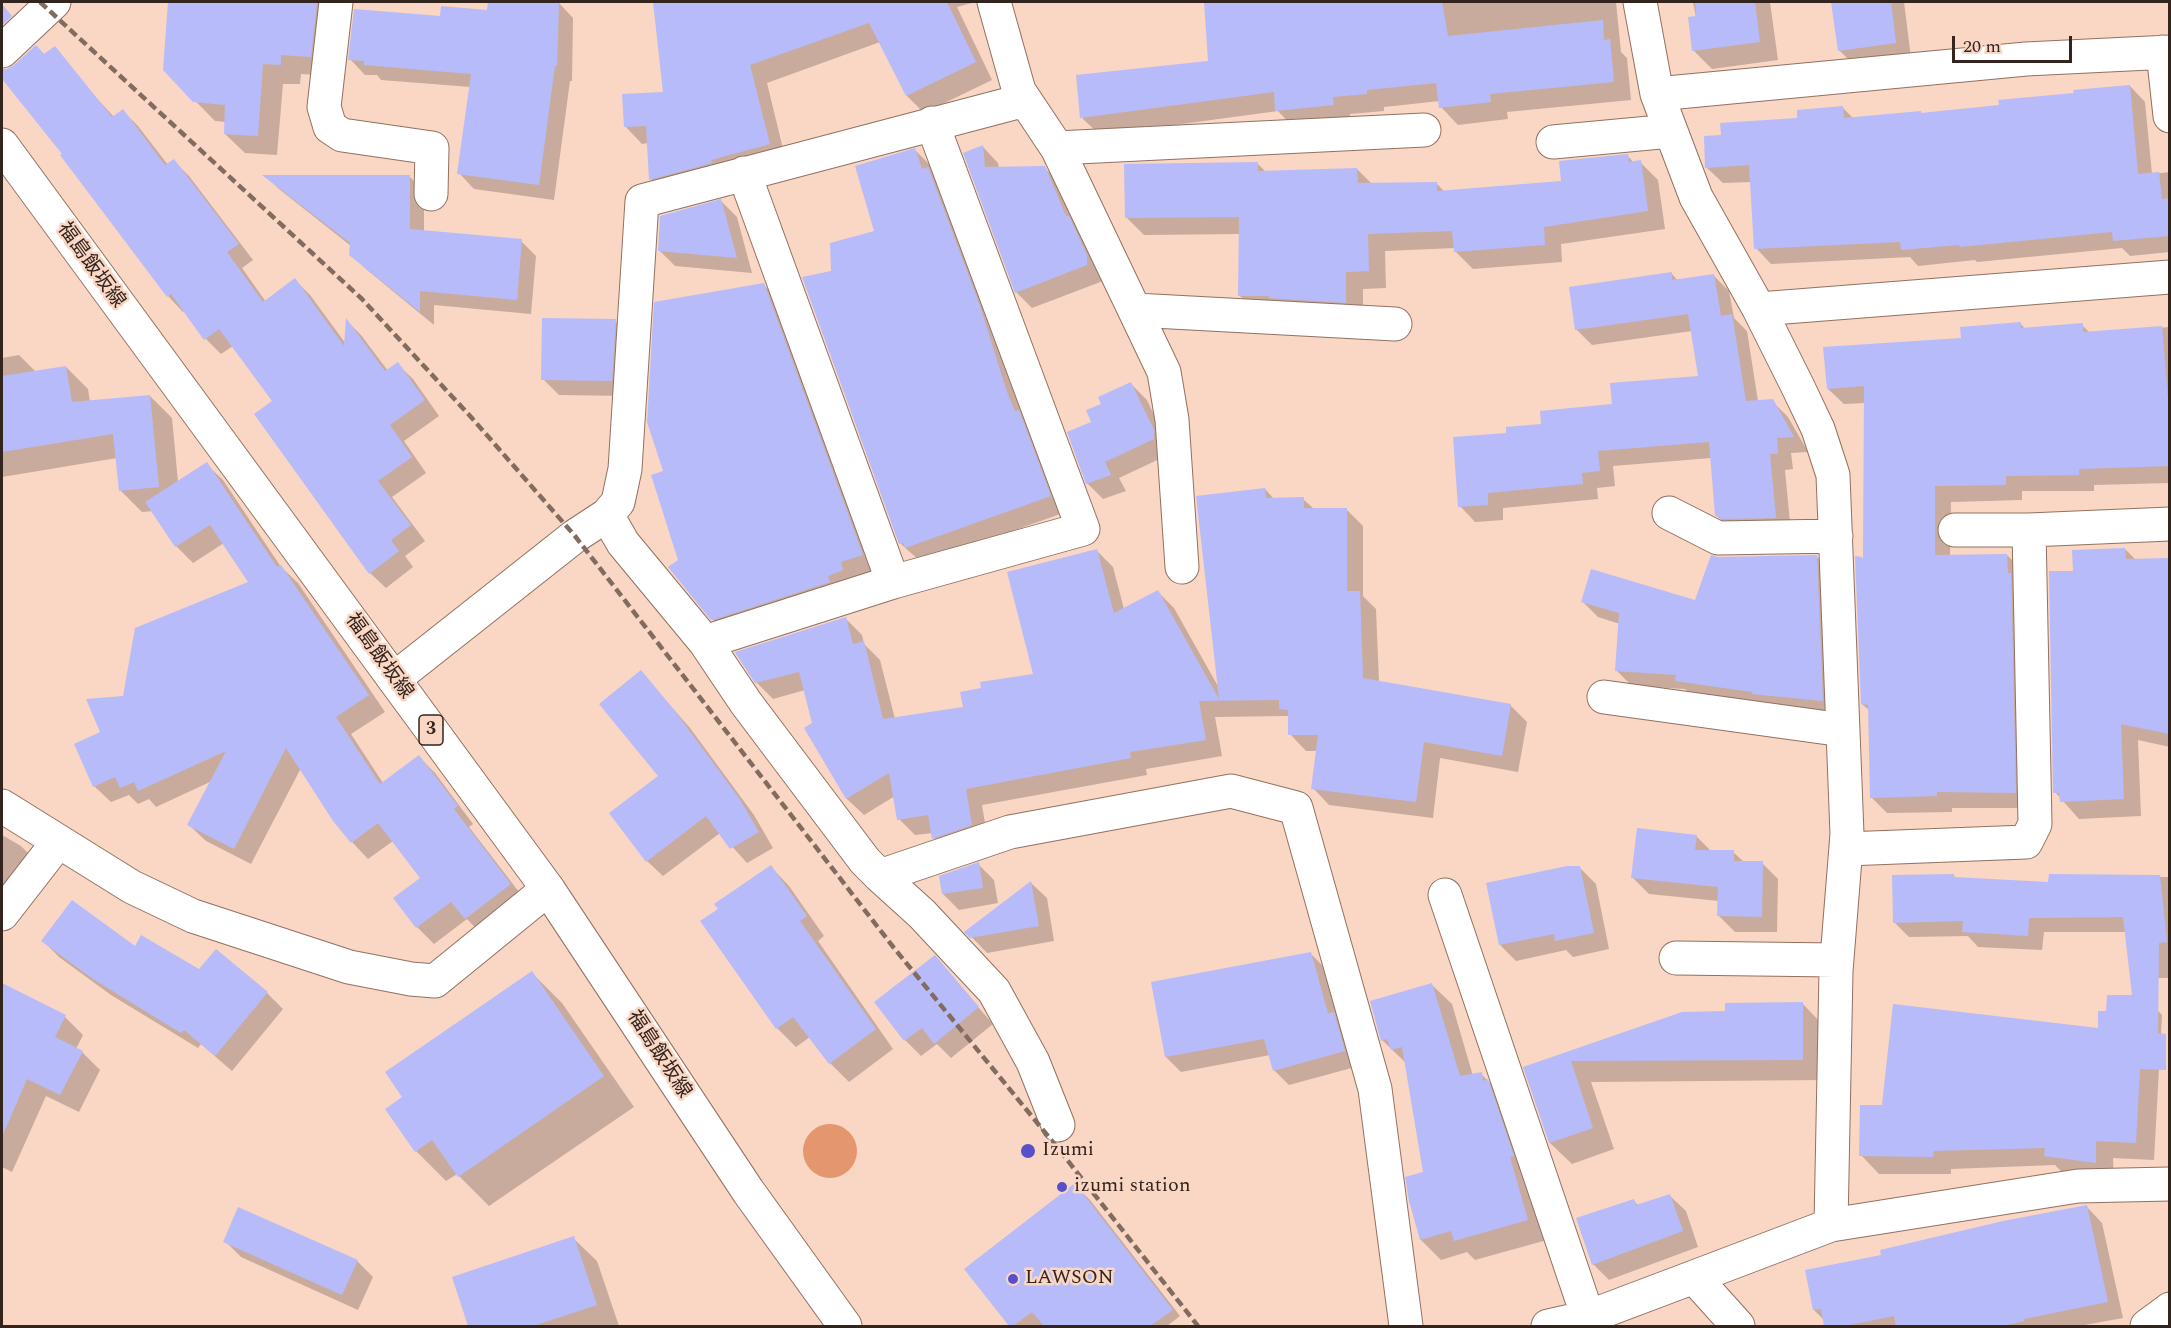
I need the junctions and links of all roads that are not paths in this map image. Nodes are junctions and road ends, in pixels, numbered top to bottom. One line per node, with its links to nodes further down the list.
1 (54, 2): 5 (street)
2 (336, 2): 17 (street)
3 (994, 2): 8 (street)
4 (1640, 2): 7 (street)
5 (2, 51)
6 (2166, 52): 7 (street); 9 (street)
7 (1658, 94): 12 (street)
8 (1025, 100): 10 (street); 15 (street)
9 (2169, 116)
10 (932, 123): 16 (street); 29 (street)
11 (1424, 130): 15 (street)
12 (1671, 131): 13 (street); 19 (street)
13 (1553, 142)
14 (2, 144): 31 (street, 福島飯坂線 / 3)
15 (1057, 148): 20 (street)
16 (744, 172): 23 (street); 29 (street)
17 (431, 194)
18 (2169, 277): 19 (street)
19 (1759, 309): 27 (street)
20 (1135, 310): 21 (street); 28 (street)
21 (1395, 324)
22 (1670, 513): 27 (street)
23 (607, 516): 30 (street); 31 (street)
24 (2169, 524): 26 (street)
25 (1955, 530): 26 (street)
26 (2029, 530): 36 (street)
27 (1836, 536): 33 (street)
28 (1182, 567)
29 (892, 582): 30 (street)
30 (705, 642): 37 (street)
31 (394, 679): 38 (street, 福島飯坂線 / 3)
32 (1604, 697): 33 (street)
33 (1843, 730): 36 (street)
34 (2, 806): 35 (street)
35 (58, 842): 38 (street); 40 (street)
36 (1846, 849): 42 (street)
37 (880, 876): 43 (street); 50 (street)
38 (548, 889): 49 (street, 福島飯坂線 / 3)
39 (1445, 896): 48 (street)
40 (2, 914)
41 (1676, 958): 42 (street)
42 (1836, 960): 45 (street)
43 (1058, 1125)
44 (2169, 1184): 45 (street)
45 (1831, 1225): 46 (street)
46 (1694, 1277): 48 (street); 52 (street)
47 (2169, 1309): 53 (street)
48 (1590, 1322): 51 (street)
49 (845, 1326)
50 (1406, 1326)
51 (1548, 1326)
52 (1738, 1326)
53 (2147, 1326)

